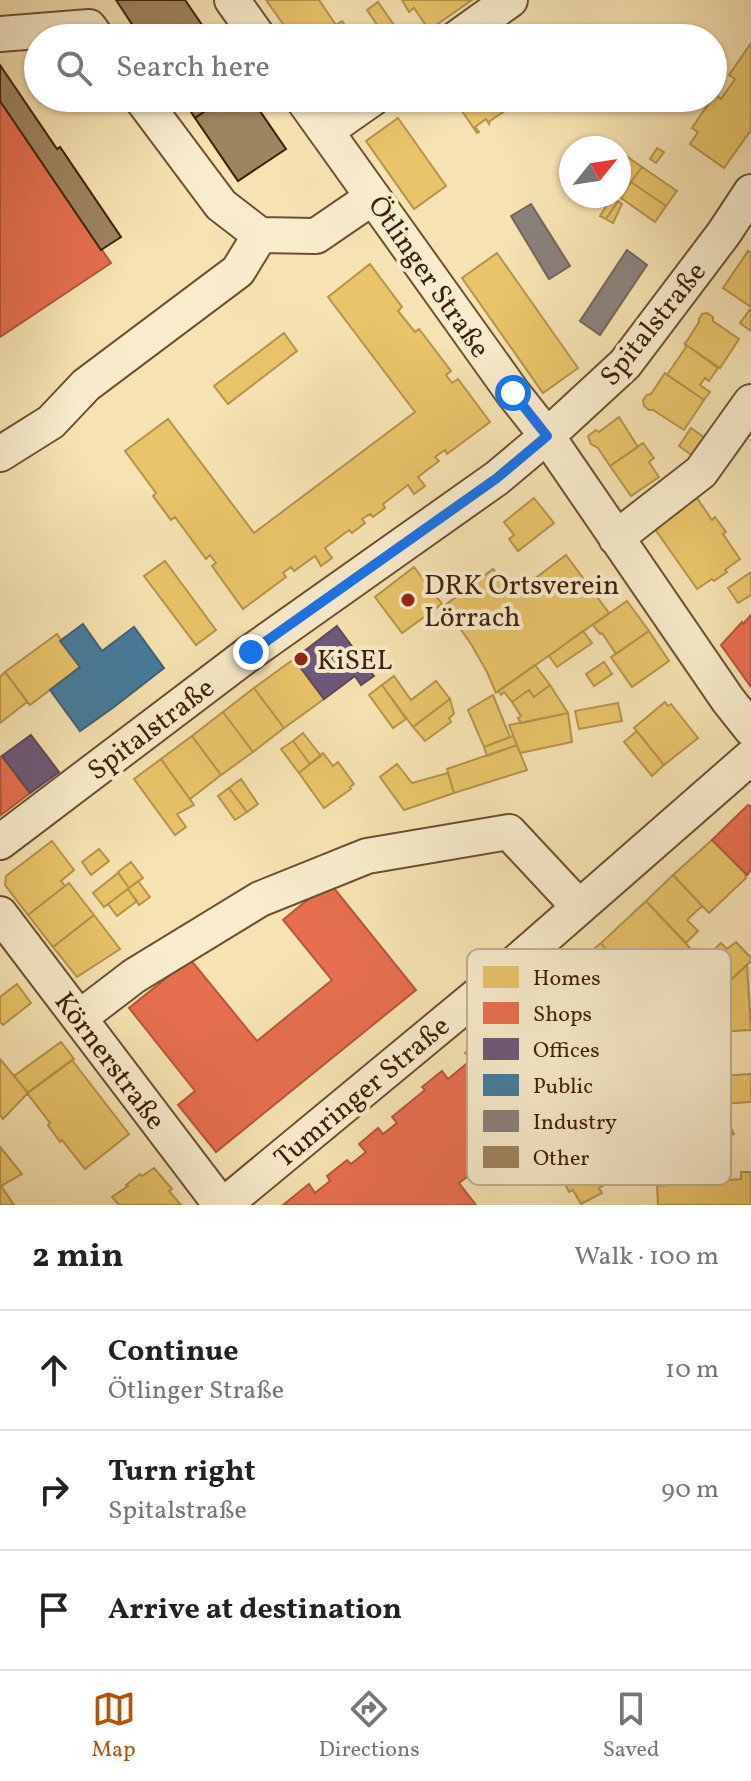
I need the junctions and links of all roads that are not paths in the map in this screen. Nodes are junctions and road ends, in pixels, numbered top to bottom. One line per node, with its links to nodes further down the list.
1 (232, 0): 3 (street)
2 (510, 0): 4 (street)
3 (249, 24)
4 (477, 24)
5 (24, 32): 6 (street)
6 (0, 34)
7 (151, 112): 13 (street)
8 (312, 112): 10 (street, Ötlinger Straße)
9 (353, 112): 10 (street)
10 (326, 131): 12 (street, Ötlinger Straße)
11 (751, 192): 15 (street, Spitalstraße)
12 (373, 197): 13 (street); 15 (street, Ötlinger Straße)
13 (260, 235): 16 (street)
14 (751, 402): 17 (street)
15 (547, 436): 17 (street, Ötlinger Straße); 20 (street, Spitalstraße)
16 (0, 454)
17 (616, 538): 18 (street, Ötlinger Straße)
18 (751, 729)
19 (751, 757): 21 (street, Tumringer Straße)
20 (0, 842)
21 (579, 907): 23 (street, Tumringer Straße); 25 (street)
22 (0, 914): 25 (street, Körnerstraße)
23 (531, 949)
24 (467, 1004): 26 (street, Tumringer Straße)
25 (79, 1018): 26 (street, Körnerstraße)
26 (223, 1205)

